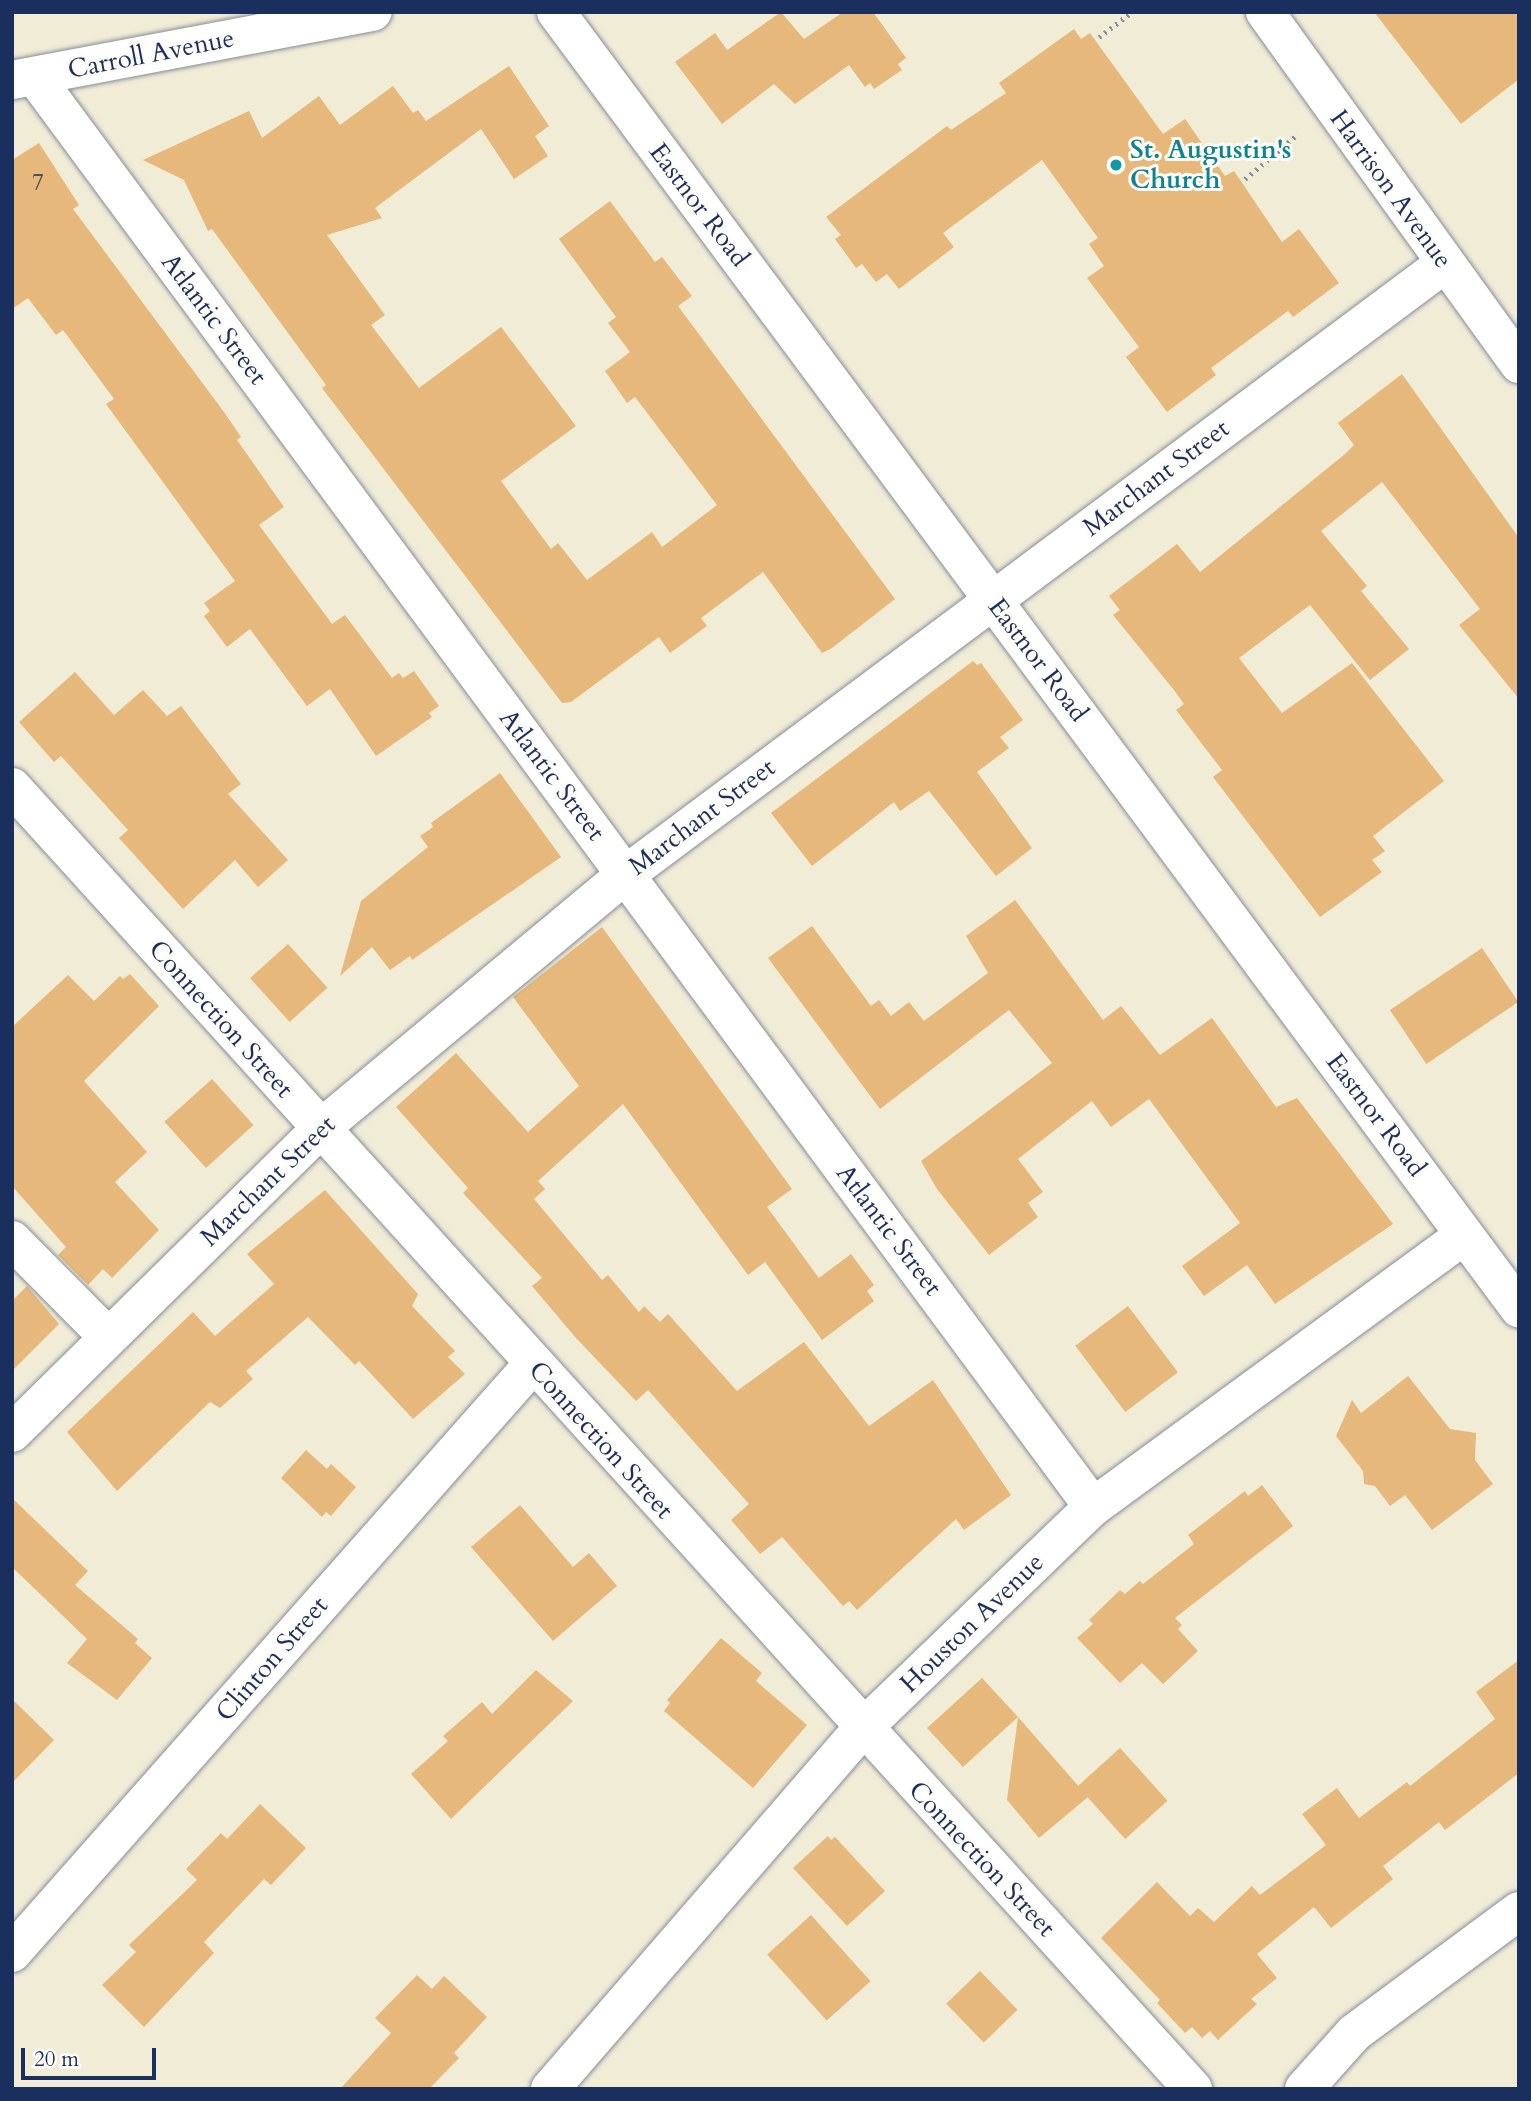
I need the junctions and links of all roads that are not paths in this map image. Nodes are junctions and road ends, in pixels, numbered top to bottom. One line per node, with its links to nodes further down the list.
1 (373, 12): 4 (street, Carroll Avenue)
2 (556, 12): 7 (street, Eastnor Road)
3 (1265, 12): 5 (street, Harrison Avenue)
4 (24, 79): 9 (street, Atlantic Street)
5 (1444, 264): 6 (street, Harrison Avenue); 7 (street, Marchant Street)
6 (1519, 364)
7 (993, 600): 9 (street, Marchant Street); 11 (street, Eastnor Road)
8 (12, 787): 10 (street, Connection Street)
9 (625, 875): 10 (street, Marchant Street); 17 (street, Atlantic Street)
10 (320, 1129): 14 (street, Marchant Street); 15 (street, Connection Street)
11 (1464, 1235): 13 (street, Eastnor Road); 17 (street, Houston Avenue)
12 (12, 1240): 14 (street)
13 (1519, 1308)
14 (107, 1336): 16 (street, Marchant Street)
15 (533, 1364): 18 (street, Connection Street); 20 (street, Clinton Street)
16 (12, 1433)
17 (1093, 1507): 18 (street, Houston Avenue)
18 (862, 1729): 21 (street, Houston Avenue); 22 (street, Connection Street)
19 (1519, 1911): 23 (street)
20 (12, 1953)
21 (550, 2089)
22 (1193, 2089)
23 (1304, 2089)

